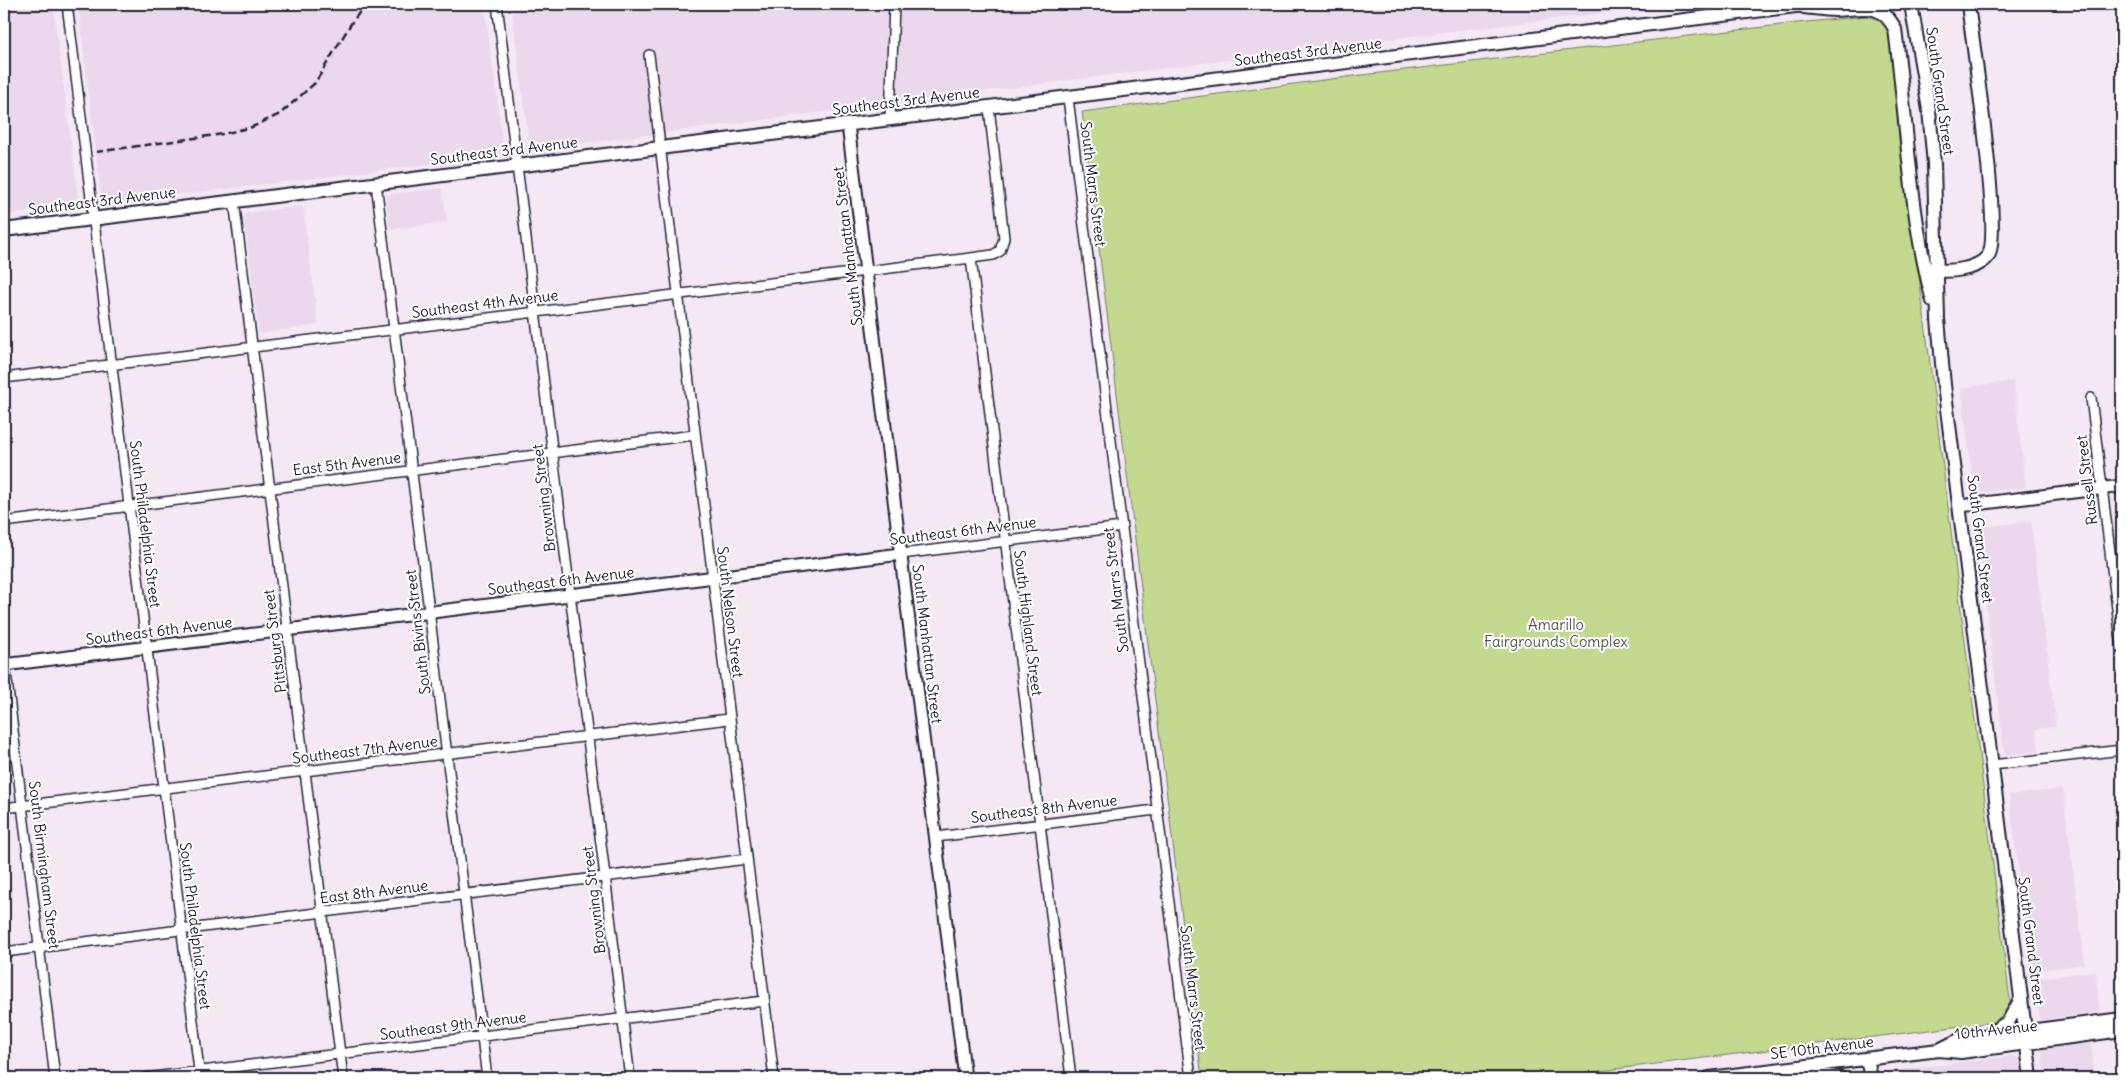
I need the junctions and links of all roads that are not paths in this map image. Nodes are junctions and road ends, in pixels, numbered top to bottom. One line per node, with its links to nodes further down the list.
1 (67, 4): 16 (street, South Philadelphia Street)
2 (497, 4): 13 (street, Browning Street)
3 (894, 4): 10 (street)
4 (1911, 4): 21 (main road, South Grand Street)
5 (1968, 4): 21 (main road)
6 (1806, 5): 8 (main road, Southeast 3rd Avenue); 19 (main road, Southeast 3rd Avenue)
7 (649, 55): 12 (street, South Nelson Street)
8 (1068, 98): 9 (main road, Southeast 3rd Avenue); 39 (street, South Marrs Street)
9 (989, 107): 10 (main road, Southeast 3rd Avenue); 18 (street)
10 (890, 120): 11 (main road, Southeast 3rd Avenue)
11 (848, 125): 12 (main road, Southeast 3rd Avenue); 20 (street, South Manhattan Street)
12 (660, 148): 13 (main road, Southeast 3rd Avenue); 22 (street, South Nelson Street)
13 (516, 166): 14 (main road, Southeast 3rd Avenue); 23 (street, Browning Street)
14 (376, 183): 15 (main road, Southeast 3rd Avenue); 25 (street, South Bivins Street)
15 (234, 200): 16 (main road, Southeast 3rd Avenue); 26 (street, Pittsburg Street)
16 (93, 218): 17 (main road, Southeast 3rd Avenue); 27 (street, South Philadelphia Street)
17 (4, 230)
18 (970, 258): 20 (street, Southeast 4th Avenue); 40 (street, South Highland Street)
19 (1923, 263): 21 (main road); 24 (main road, Southeast 3rd Avenue)
20 (866, 270): 22 (street, Southeast 4th Avenue); 41 (street, South Manhattan Street)
21 (1938, 271): 24 (main road, South Grand Street)
22 (677, 294): 23 (street, Southeast 4th Avenue); 30 (street, South Nelson Street)
23 (535, 312): 25 (street, Southeast 4th Avenue); 31 (street, Browning Street)
24 (1938, 319): 37 (main road, South Grand Street)
25 (394, 329): 26 (street, Southeast 4th Avenue); 32 (street, South Bivins Street)
26 (253, 347): 27 (street, Southeast 4th Avenue); 34 (street, Pittsburg Street)
27 (112, 364): 28 (street, Southeast 4th Avenue); 36 (street, South Philadelphia Street)
28 (4, 378)
29 (2091, 398): 35 (street, Russell Street)
30 (694, 435): 31 (street, East 5th Avenue); 42 (street, South Nelson Street)
31 (553, 453): 32 (street, East 5th Avenue); 43 (street, Browning Street)
32 (412, 471): 34 (street, East 5th Avenue); 44 (street, South Bivins Street)
33 (2122, 486): 35 (street)
34 (270, 488): 36 (street, East 5th Avenue); 45 (street, Pittsburg Street)
35 (2102, 488): 37 (street); 47 (street, Russell Street)
36 (128, 506): 38 (street, East 5th Avenue); 46 (street, South Philadelphia Street)
37 (1960, 506): 53 (main road, South Grand Street)
38 (4, 522)
39 (1122, 527): 40 (street, Southeast 6th Avenue); 58 (street, South Marrs Street)
40 (1004, 541): 41 (street, Southeast 6th Avenue); 59 (street, South Highland Street)
41 (901, 554): 42 (street, Southeast 6th Avenue); 60 (street, South Manhattan Street)
42 (712, 577): 43 (street, Southeast 6th Avenue); 49 (street, South Nelson Street)
43 (570, 595): 44 (street, Southeast 6th Avenue); 50 (street, Browning Street)
44 (429, 612): 45 (street, Southeast 6th Avenue); 52 (street, South Bivins Street)
45 (288, 630): 46 (street, Southeast 6th Avenue); 54 (street, Pittsburg Street)
46 (146, 647): 48 (street, Southeast 6th Avenue); 55 (street, South Philadelphia Street)
47 (2122, 649)
48 (4, 662): 56 (street, South Birmingham Street)
49 (730, 718): 50 (street, Southeast 7th Avenue); 61 (street, South Nelson Street)
50 (588, 737): 52 (street, Southeast 7th Avenue); 62 (street, Browning Street)
51 (2122, 750): 53 (street)
52 (446, 754): 54 (street, Southeast 7th Avenue); 63 (street, South Bivins Street)
53 (1992, 765): 68 (main road, South Grand Street)
54 (305, 772): 55 (street, Southeast 7th Avenue); 64 (street, Pittsburg Street)
55 (164, 789): 56 (street, Southeast 7th Avenue); 65 (street, South Philadelphia Street)
56 (22, 806): 57 (street, Southeast 7th Avenue); 66 (street, South Birmingham Street)
57 (4, 808)
58 (1156, 810): 59 (street, Southeast 8th Avenue); 89 (street, South Marrs Street)
59 (1040, 823): 60 (street, Southeast 8th Avenue); 88 (street, South Highland Street)
60 (936, 837): 87 (street, South Manhattan Street)
61 (747, 860): 62 (street, East 8th Avenue); 69 (street, South Nelson Street)
62 (605, 877): 63 (street, East 8th Avenue); 70 (street, Browning Street)
63 (465, 895): 64 (street, East 8th Avenue); 73 (street, South Bivins Street)
64 (323, 912): 65 (street, East 8th Avenue); 77 (street, Pittsburg Street)
65 (182, 930): 66 (street, East 8th Avenue); 80 (street, South Philadelphia Street)
66 (40, 948): 67 (street, East 8th Avenue); 81 (street, South Birmingham Street)
67 (4, 952)
68 (2021, 999): 74 (main road); 75 (main road, South Grand Street)
69 (764, 1001): 70 (street, Southeast 9th Avenue); 86 (street, South Nelson Street)
70 (622, 1019): 73 (street, Southeast 9th Avenue); 85 (street, Browning Street)
71 (2122, 1019): 75 (main road, 10th Avenue)
72 (2122, 1030): 75 (main road, 10th Avenue)
73 (482, 1036): 77 (street, Southeast 9th Avenue); 84 (street, South Bivins Street)
74 (1981, 1037): 75 (main road, 10th Avenue); 76 (main road, 10th Avenue)
75 (2026, 1037): 76 (main road, 10th Avenue); 93 (main road, South Grand Street)
76 (1939, 1050): 78 (main road, SE 10th Avenue)
77 (340, 1054): 80 (street, Southeast 9th Avenue); 83 (street, Pittsburg Street)
78 (1867, 1059): 79 (main road, SE 10th Avenue); 92 (main road)
79 (1816, 1072): 90 (main road, SE 10th Avenue); 91 (main road)
80 (199, 1075): 82 (street, Southeast 9th Avenue)
81 (55, 1078)
82 (145, 1078)
83 (343, 1078)
84 (487, 1078)
85 (630, 1078)
86 (774, 1078)
87 (964, 1078)
88 (1071, 1078)
89 (1191, 1078)
90 (1709, 1078)
91 (1840, 1078)
92 (1871, 1078)
93 (2031, 1078)

